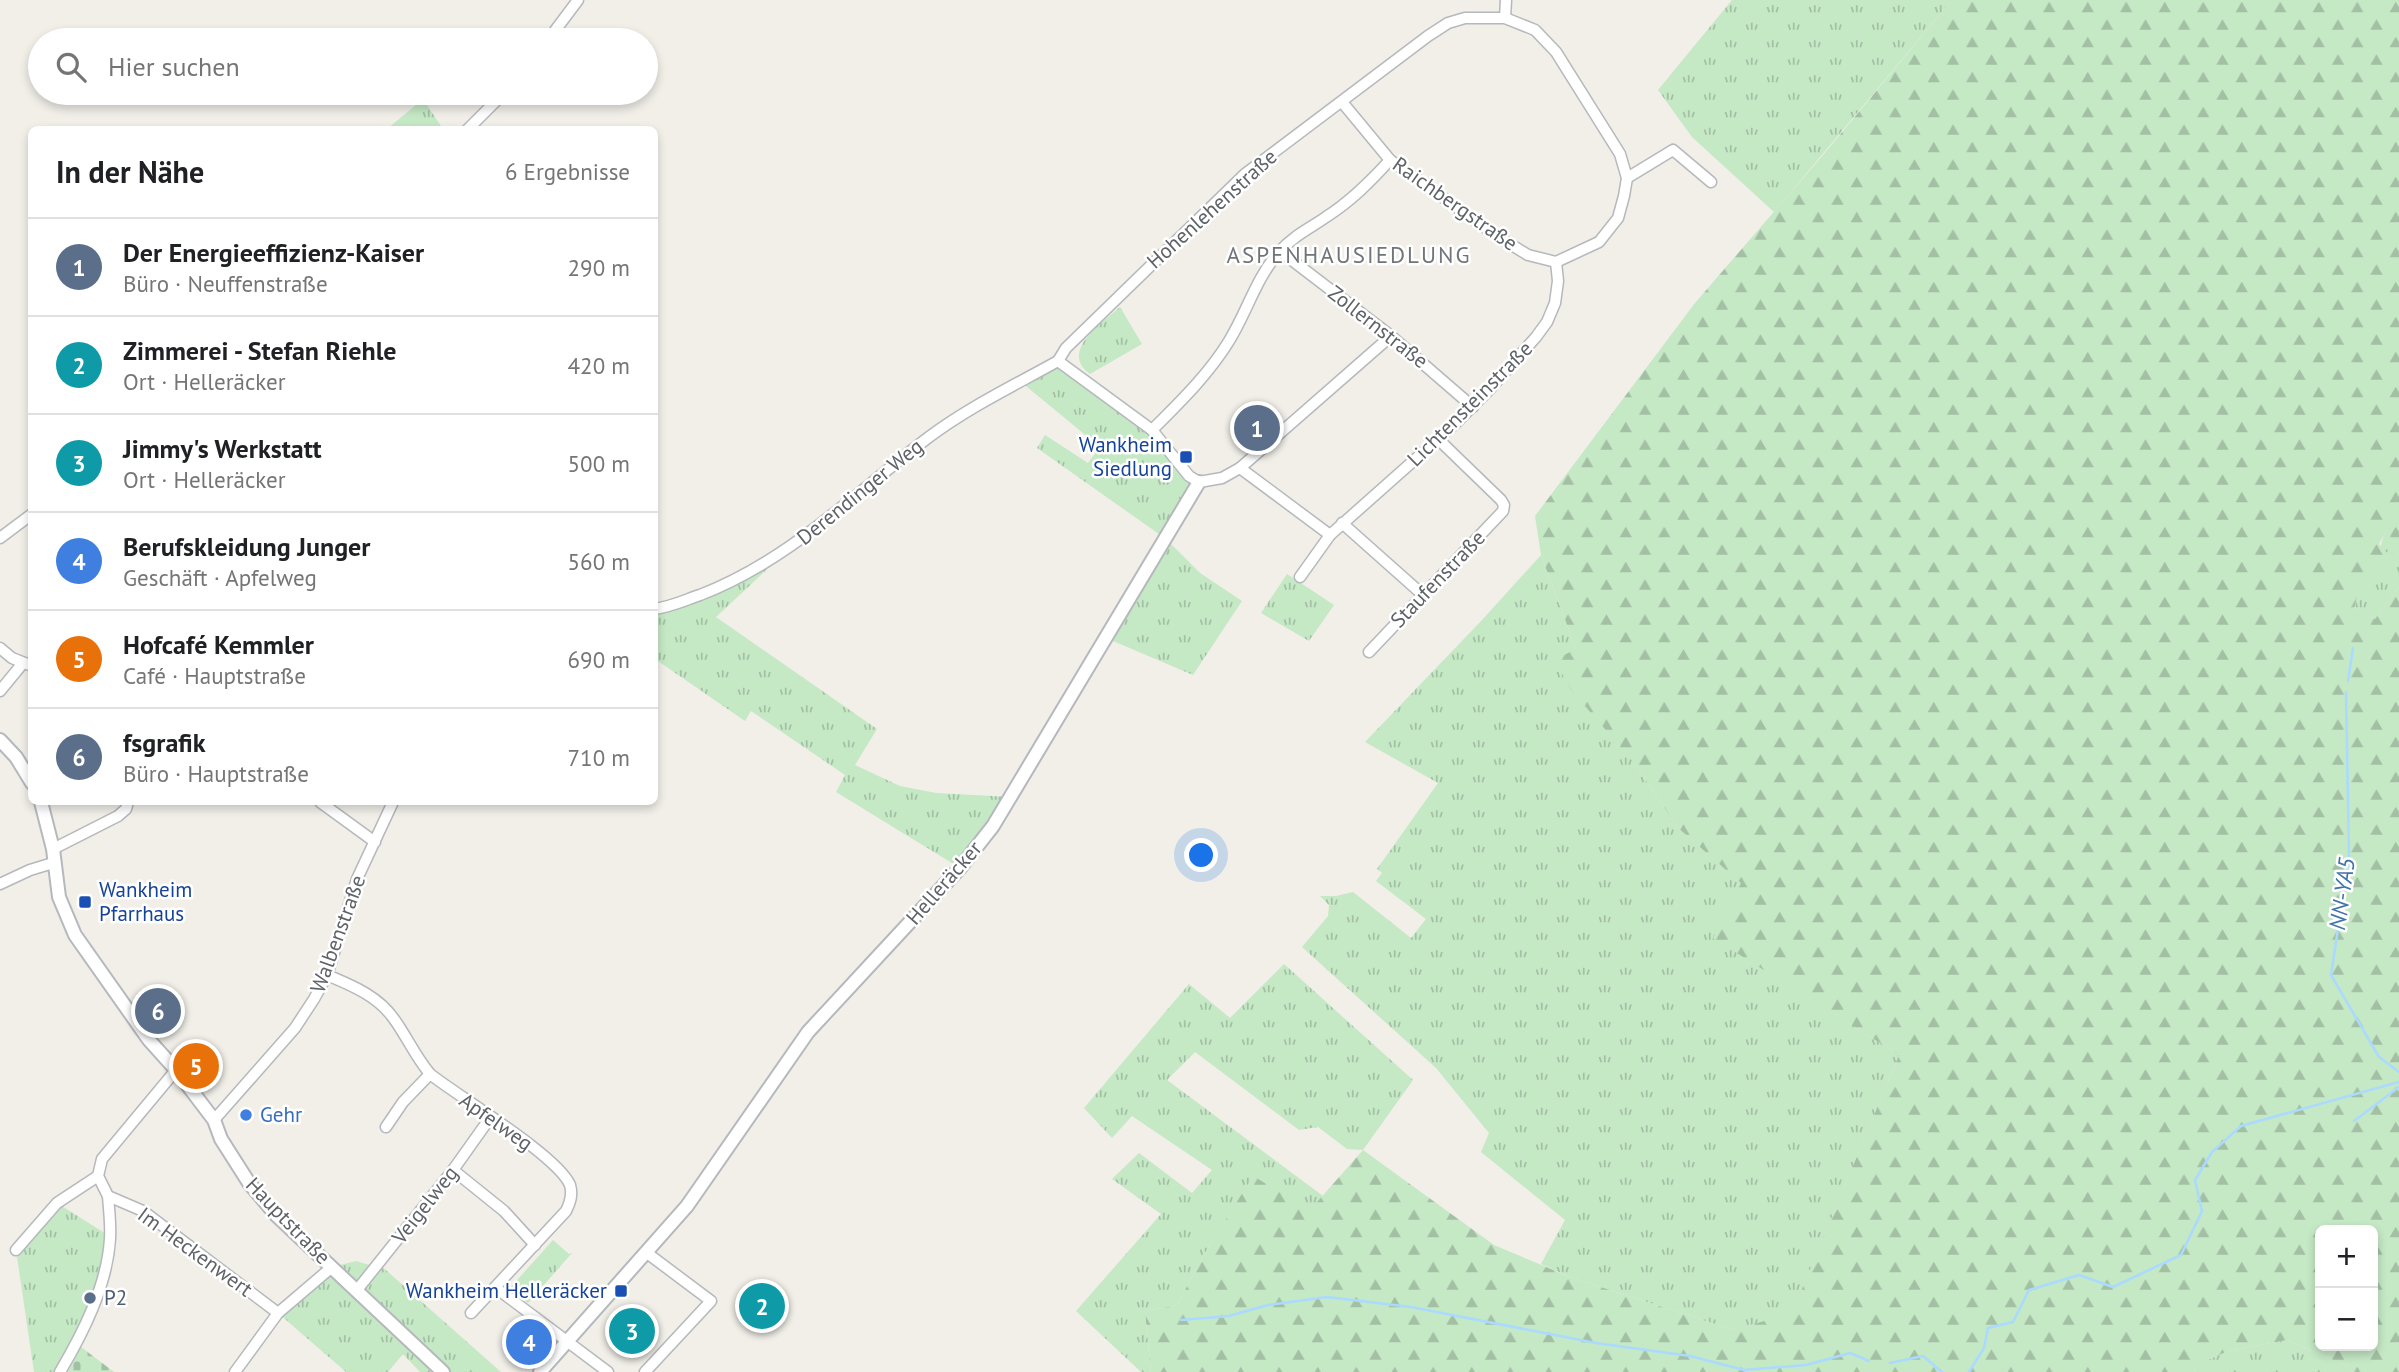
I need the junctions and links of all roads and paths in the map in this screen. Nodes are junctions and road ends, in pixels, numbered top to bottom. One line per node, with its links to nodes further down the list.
1 (578, 0): 4 (street)
2 (1506, 0): 3 (street)
3 (1505, 18): 5 (street, Hohenlehenstraße); 9 (street)
4 (557, 28)
5 (1342, 102): 8 (street, Raichbergstraße); 14 (street, Hohenlehenstraße)
6 (492, 105): 7 (street)
7 (471, 126)
8 (1390, 160): 11 (street); 12 (street, Raichbergstraße)
9 (1627, 178): 10 (street); 12 (street)
10 (1711, 182)
11 (1280, 251): 13 (street, Zollernstraße); 16 (street)
12 (1556, 262): 15 (street, Lichtensteinstraße)
13 (1391, 336): 15 (street, Zollernstraße); 18 (street)
14 (1058, 361): 16 (street); 26 (street, Derendinger Weg)
15 (1473, 407): 17 (street, Lichtensteinstraße)
16 (1152, 430): 19 (street)
17 (1439, 440): 21 (street, Lichtensteinstraße); 25 (street, Staufenstraße)
18 (1240, 468): 19 (street); 22 (street)
19 (1199, 482): 52 (street, Helleräcker)
20 (28, 517): 23 (street)
21 (1342, 523): 22 (street, Lichtensteinstraße); 25 (street)
22 (1330, 535): 24 (street, Lichtensteinstraße)
23 (0, 538)
24 (1300, 577)
25 (1423, 595): 28 (street, Staufenstraße)
26 (658, 608)
27 (0, 648): 29 (street)
28 (1369, 652)
29 (27, 664): 30 (street)
30 (0, 691)
31 (0, 740): 32 (street)
32 (28, 777)
33 (42, 805): 38 (street, Hauptstraße)
34 (127, 805): 38 (street)
35 (324, 805): 37 (street)
36 (392, 805): 37 (street, Walbenstraße)
37 (375, 842): 41 (street, Walbenstraße)
38 (53, 849): 39 (street, Hauptstraße)
39 (53, 863): 40 (street); 42 (street, Hauptstraße)
40 (0, 884)
41 (327, 975): 43 (street, Apfelweg); 45 (street, Walbenstraße)
42 (176, 1070): 45 (street, Hauptstraße); 48 (street)
43 (429, 1074): 44 (street, Apfelweg); 46 (street)
44 (490, 1118): 47 (street, Veigelweg); 50 (street, Apfelweg)
45 (214, 1120): 53 (street, Hauptstraße)
46 (386, 1127)
47 (453, 1170): 50 (street); 55 (street, Veigelweg)
48 (98, 1176): 49 (street, Im Heckenwert); 51 (street)
49 (108, 1196): 56 (street, Im Heckenwert); 59 (street, Im Heckenwert)
50 (535, 1245): 54 (street, Apfelweg)
51 (16, 1250)
52 (647, 1252): 58 (street, Helleräcker); 64 (street)
53 (332, 1267): 55 (street, Hauptstraße); 56 (street)
54 (496, 1288): 57 (street, Apfelweg); 58 (street)
55 (356, 1290): 61 (street, Hauptstraße)
56 (278, 1313): 60 (street)
57 (471, 1313)
58 (566, 1341): 62 (street, Helleräcker); 63 (street)
59 (60, 1372)
60 (235, 1372)
61 (443, 1372)
62 (540, 1372)
63 (608, 1372)
64 (645, 1372)

